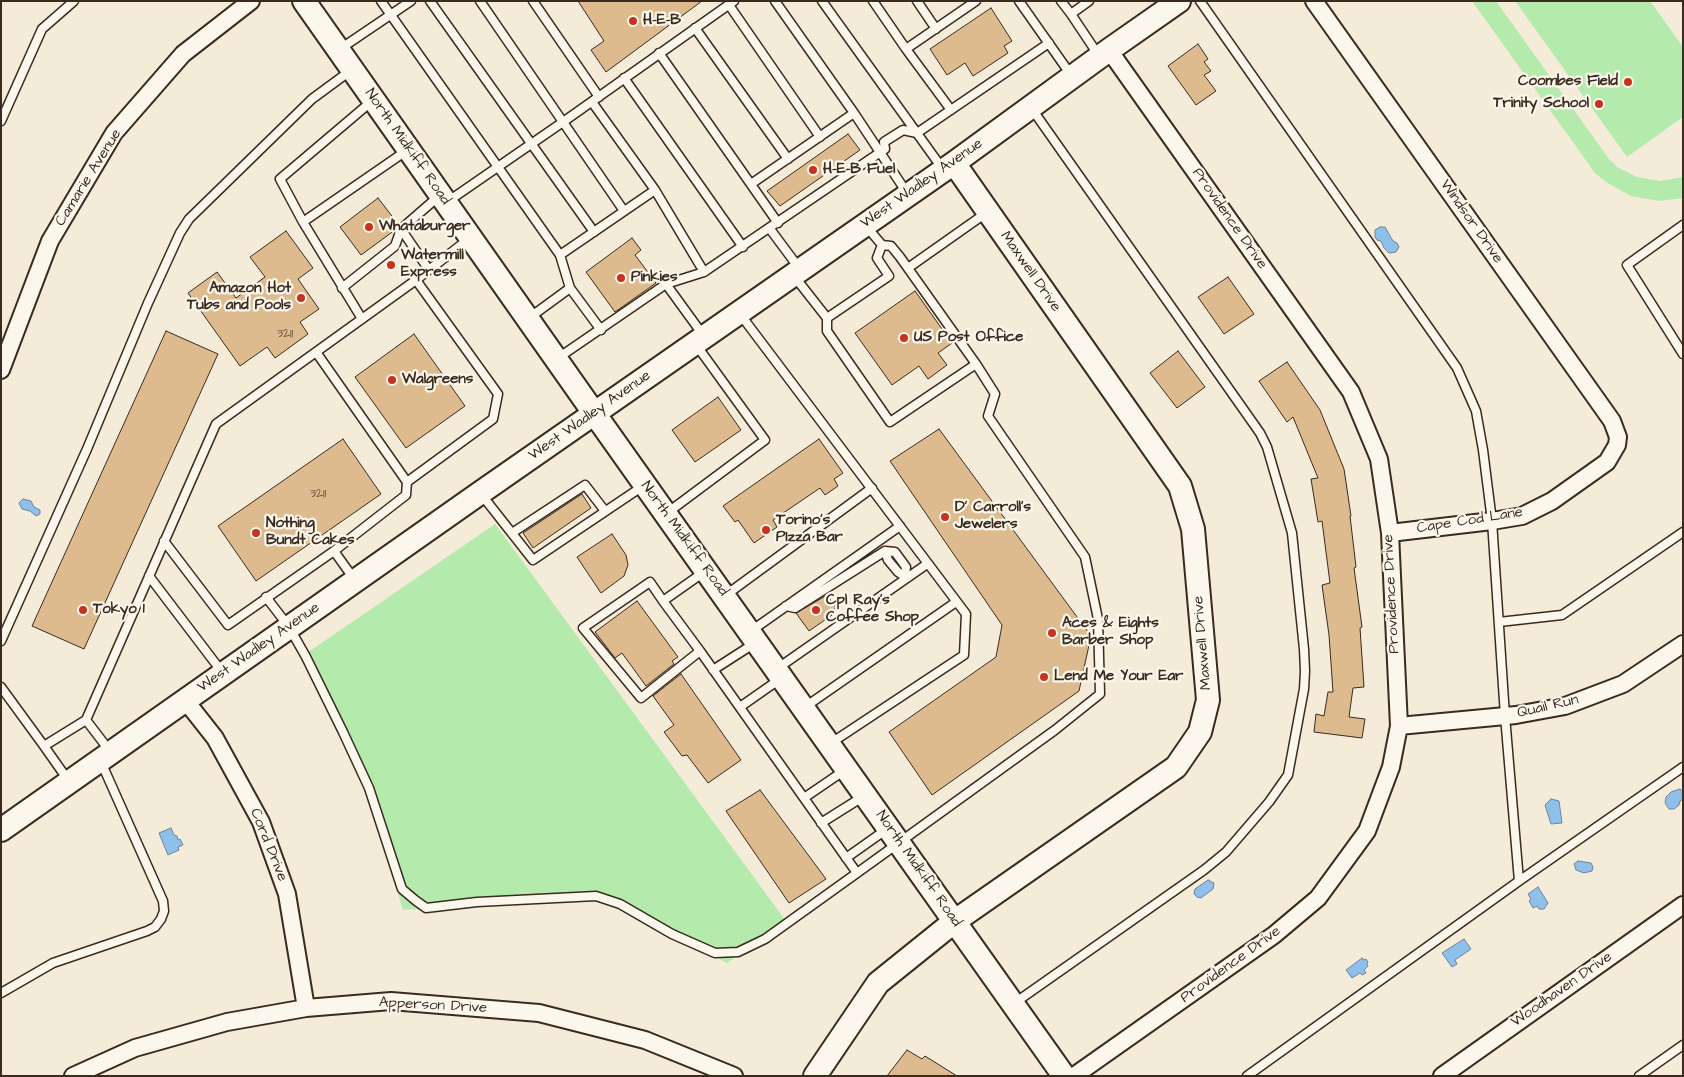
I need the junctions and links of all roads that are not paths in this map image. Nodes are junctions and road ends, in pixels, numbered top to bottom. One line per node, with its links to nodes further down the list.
1 (74, 1): 39 (lane)
2 (251, 1): 84 (street, Camarie Avenue)
3 (304, 1): 27 (main road, North Midkiff Road)
4 (381, 1): 22 (lane)
5 (411, 1): 22 (lane)
6 (430, 1): 43 (lane)
7 (480, 1): 40 (lane)
8 (533, 1): 33 (lane)
9 (775, 1): 38 (lane)
10 (822, 1): 41 (lane)
11 (873, 1): 26 (lane)
12 (917, 1): 24 (lane)
13 (1019, 1): 25 (lane)
14 (1061, 1): 21 (lane)
15 (1089, 1): 21 (lane)
16 (1179, 1): 29 (main road, West Wadley Avenue)
17 (1200, 1): 93 (lane)
18 (1314, 1): 86 (street, Windsor Drive)
19 (973, 2): 24 (lane)
20 (732, 3): 23 (lane); 42 (lane)
21 (1071, 14): 29 (lane)
22 (391, 15): 27 (lane); 47 (lane)
23 (695, 28): 28 (lane); 46 (lane)
24 (936, 29): 26 (lane)
25 (1049, 43): 31 (lane); 37 (lane)
26 (906, 49): 37 (lane)
27 (339, 51): 30 (main road, North Midkiff Road)
28 (659, 53): 32 (lane); 49 (lane)
29 (1105, 53): 31 (main road, West Wadley Avenue); 96 (street, Providence Drive)
30 (352, 69): 34 (main road, North Midkiff Road); 113 (lane)
31 (1072, 77): 36 (main road, West Wadley Avenue)
32 (624, 78): 33 (lane); 64 (lane)
33 (599, 97): 35 (lane)
34 (373, 100): 44 (main road, North Midkiff Road); 55 (lane)
35 (592, 102): 40 (lane); 50 (lane)
36 (1030, 107): 48 (main road, West Wadley Avenue); 143 (lane)
37 (951, 110): 41 (lane)
38 (854, 113): 42 (lane); 45 (lane)
39 (1, 121)
40 (563, 122): 43 (lane); 53 (lane)
41 (917, 133): 45 (lane); 48 (lane)
42 (820, 137): 46 (lane)
43 (532, 144): 47 (lane); 61 (lane)
44 (408, 150): 52 (main road, North Midkiff Road); 55 (lane)
45 (879, 153): 51 (lane); 56 (lane)
46 (788, 159): 49 (lane)
47 (498, 166): 52 (lane); 65 (lane)
48 (949, 166): 51 (main road, West Wadley Avenue); 54 (main road, Maxwell Drive)
49 (751, 184): 56 (lane)
50 (655, 190): 53 (lane); 68 (lane)
51 (908, 194): 57 (main road, West Wadley Avenue)
52 (443, 198): 59 (lane); 62 (main road, North Midkiff Road)
53 (624, 211): 61 (lane)
54 (988, 212): 66 (lane); 141 (main road, Maxwell Drive)
55 (303, 222): 72 (lane)
56 (778, 223): 60 (lane)
57 (865, 225): 63 (lane); 69 (main road, West Wadley Avenue)
58 (1683, 226): 81 (lane)
59 (401, 229): 67 (lane); 72 (lane)
60 (770, 229): 64 (lane); 69 (lane)
61 (594, 232): 65 (lane)
62 (471, 238): 67 (lane); 75 (main road, North Midkiff Road)
63 (882, 245): 66 (lane); 76 (lane)
64 (743, 246): 68 (lane)
65 (560, 255): 73 (lane)
66 (908, 268): 83 (lane)
67 (429, 270): 70 (lane)
68 (704, 272): 71 (lane)
69 (796, 272): 74 (main road, West Wadley Avenue); 76 (lane)
70 (416, 280): 77 (lane); 87 (lane)
71 (666, 284): 78 (lane); 79 (lane)
72 (342, 288): 77 (lane)
73 (570, 288): 75 (lane); 78 (lane)
74 (739, 312): 79 (main road, West Wadley Avenue); 89 (lane)
75 (528, 318): 82 (main road, North Midkiff Road)
76 (827, 318): 83 (lane)
77 (362, 319): 80 (lane)
78 (601, 330): 82 (lane)
79 (700, 340): 85 (main road, West Wadley Avenue); 92 (lane)
80 (316, 352): 87 (lane); 98 (lane)
81 (1683, 354)
82 (556, 359): 85 (main road, North Midkiff Road)
83 (976, 364): 136 (lane)
84 (1, 370)
85 (594, 413): 88 (main road, North Midkiff Road); 90 (main road, West Wadley Avenue)
86 (1616, 446): 93 (street, Cape Cod Lane)
87 (407, 482): 99 (lane)
88 (645, 485): 91 (lane); 92 (main road, North Midkiff Road)
89 (872, 488): 94 (lane); 105 (lane)
90 (480, 493): 97 (lane); 104 (main road, West Wadley Avenue)
91 (605, 511): 97 (lane); 97 (lane)
92 (666, 514): 101 (main road, North Midkiff Road)
93 (1492, 521): 96 (street, Cape Cod Lane); 110 (lane)
94 (900, 526): 100 (lane); 109 (lane)
95 (1683, 532): 110 (lane)
96 (1390, 533): 125 (street, Providence Drive)
97 (512, 534)
98 (164, 541): 102 (lane); 106 (lane)
99 (334, 551): 104 (lane); 106 (lane)
100 (928, 564): 103 (lane); 108 (lane)
101 (706, 571): 105 (main road, North Midkiff Road); 107 (lane)
102 (149, 576): 117 (lane); 124 (lane)
103 (906, 576): 109 (lane); 118 (lane)
104 (356, 580): 111 (main road, West Wadley Avenue)
105 (725, 596): 112 (main road, North Midkiff Road)
106 (266, 597): 111 (lane)
107 (663, 601): 115 (lane); 115 (lane)
108 (956, 602): 122 (lane); 126 (lane)
109 (786, 606): 112 (lane)
110 (1499, 622): 123 (lane)
111 (289, 627): 117 (main road, West Wadley Avenue); 138 (lane)
112 (753, 637): 116 (lane); 118 (main road, North Midkiff Road)
113 (1, 642)
114 (1683, 644): 123 (street, Quail Run)
115 (700, 651): 116 (lane)
116 (713, 670): 121 (lane)
117 (223, 673): 120 (main road, West Wadley Avenue)
118 (779, 674): 121 (lane); 122 (main road, North Midkiff Road)
119 (1, 687): 127 (lane)
120 (185, 700): 128 (main road, West Wadley Avenue); 144 (street, Cord Drive)
121 (740, 707): 133 (lane)
122 (804, 708): 126 (main road, North Midkiff Road)
123 (1505, 716): 125 (street, Quail Run); 139 (lane)
124 (86, 720): 127 (lane); 128 (lane)
125 (1399, 726): 150 (street, Providence Drive)
126 (830, 744): 130 (main road, North Midkiff Road)
127 (44, 746): 131 (lane)
128 (105, 756): 131 (main road, West Wadley Avenue); 142 (lane)
129 (1683, 767): 139 (lane)
130 (847, 769): 132 (main road, North Midkiff Road); 133 (lane)
131 (70, 782): 135 (main road, West Wadley Avenue)
132 (866, 795): 134 (lane); 136 (main road, North Midkiff Road)
133 (804, 798): 134 (lane)
134 (821, 823): 137 (lane)
135 (1, 830)
136 (894, 835): 137 (lane); 138 (lane); 141 (main road, North Midkiff Road)
137 (846, 858): 138 (lane)
138 (857, 874)
139 (1519, 881): 151 (lane)
140 (1683, 905): 152 (street, Woodhaven Drive)
141 (955, 921): 143 (main road, North Midkiff Road); 148 (main road, Maxwell Drive)
142 (1, 993)
143 (1013, 1004): 149 (main road, North Midkiff Road)
144 (306, 1008): 146 (street, Apperson Drive); 147 (street, Apperson Drive)
145 (1683, 1045): 153 (lane)
146 (73, 1076)
147 (734, 1076)
148 (815, 1076)
149 (1064, 1076)
150 (1074, 1076)
151 (1247, 1076)
152 (1442, 1076)
153 (1639, 1076)

